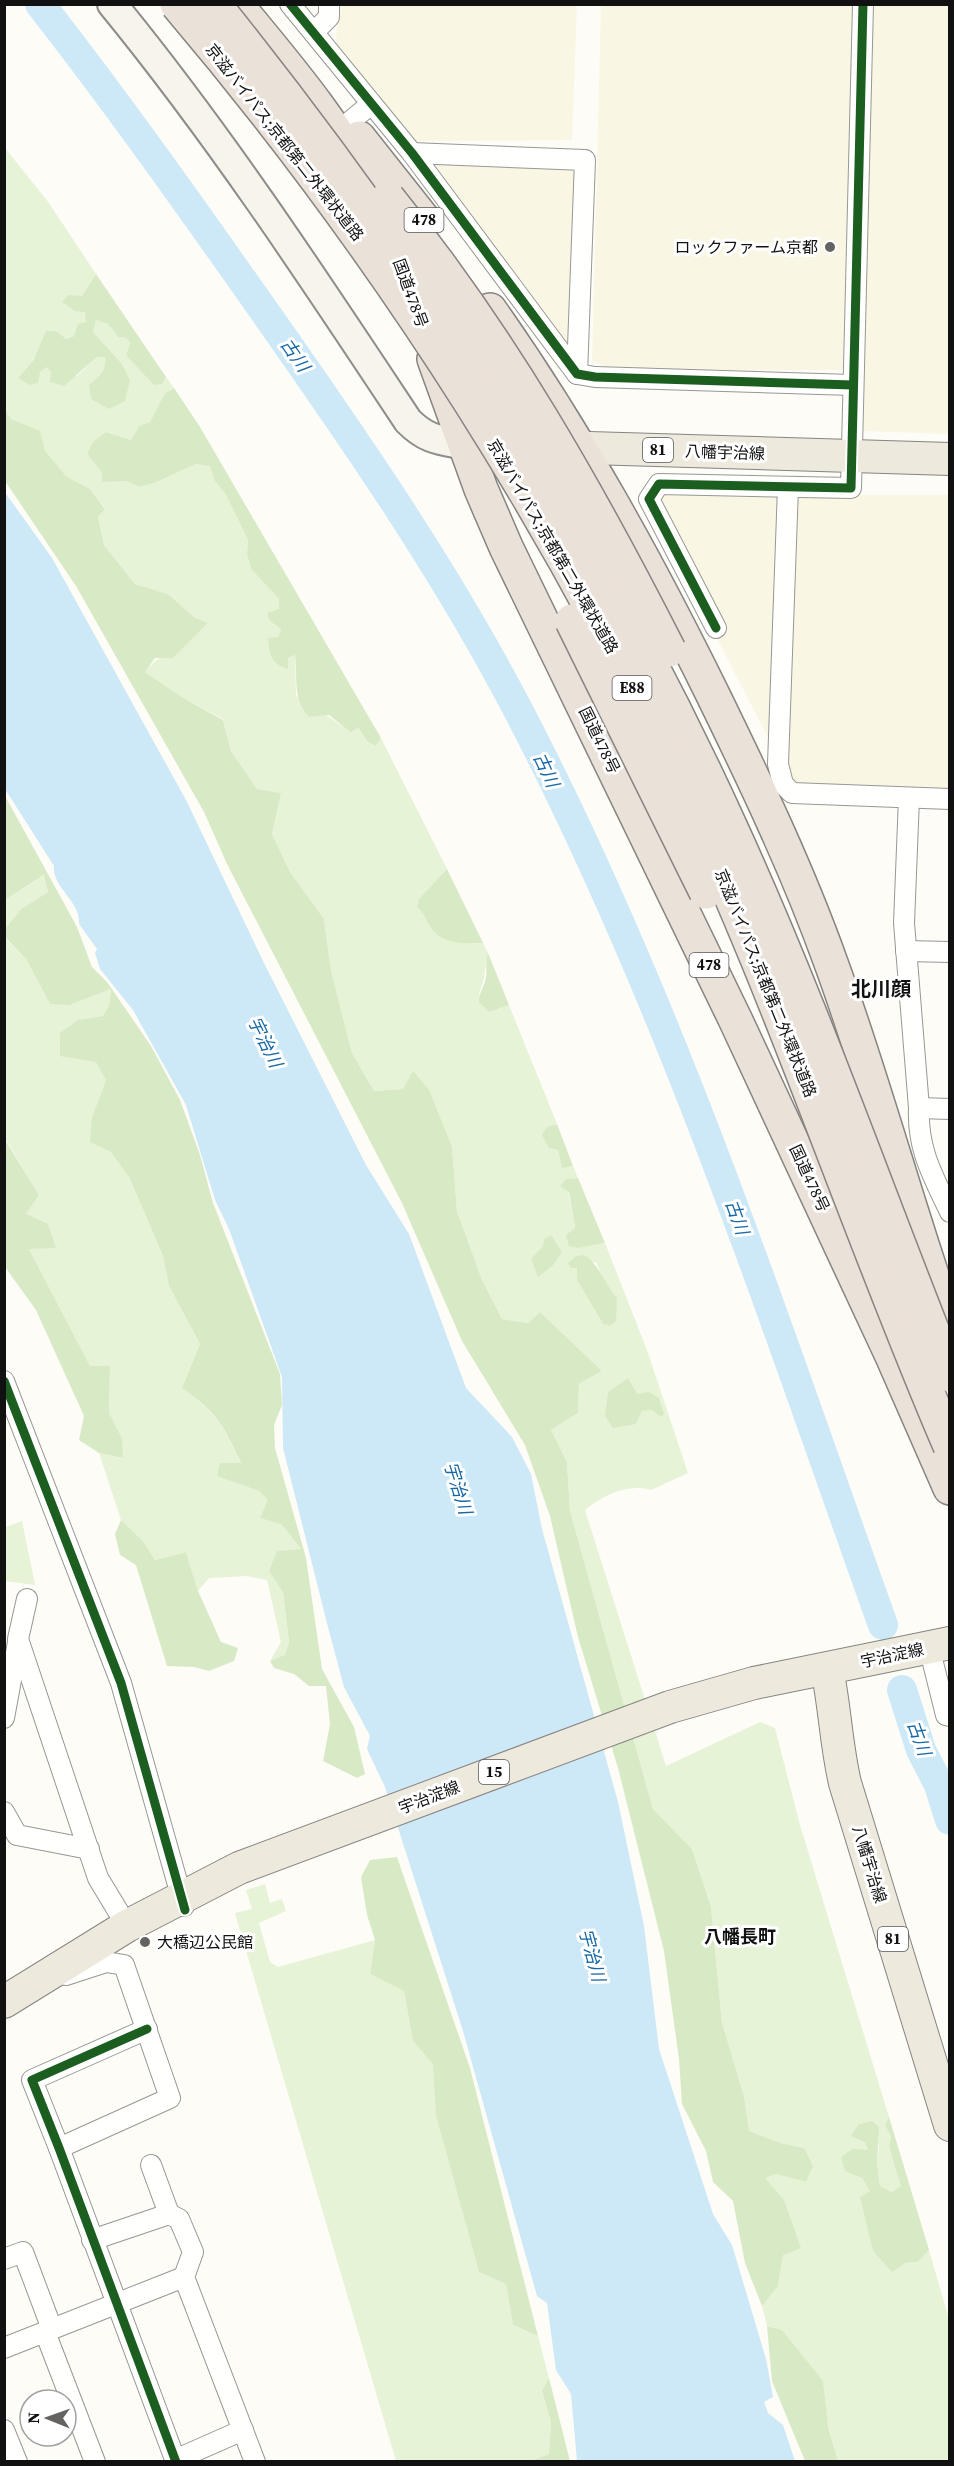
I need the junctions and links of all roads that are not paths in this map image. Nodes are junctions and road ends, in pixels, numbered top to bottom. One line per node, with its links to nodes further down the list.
1 (112, 4): 15 (street)
2 (177, 4): 14 (highway, 京滋バイパス;京都第二外環状道路 / E88, bridge)
3 (214, 4): 29 (highway, bridge); 34 (highway, 京滋バイパス;京都第二外環状道路 / E88, bridge)
4 (236, 4): 15 (highway, 国道478号 / 478)
5 (250, 4): 10 (highway, 478)
6 (290, 4): 9 (street)
7 (329, 4): 9 (street)
8 (862, 4): 13 (street)
9 (314, 32): 10 (street)
10 (358, 114): 11 (street); 16 (highway, 478)
11 (412, 153): 12 (street); 12 (street)
12 (577, 374): 13 (street)
13 (854, 385): 17 (street)
14 (476, 411): 33 (highway, bridge); 37 (highway, 京滋バイパス;京都第二外環状道路 / E88, bridge)
15 (465, 445): 16 (main road, 八幡宇治線 / 81); 33 (highway, 国道478号 / 478)
16 (582, 448): 17 (main road, 八幡宇治線 / 81); 24 (highway, 478)
17 (852, 456): 18 (main road, 八幡宇治線 / 81); 19 (street)
18 (950, 459)
19 (788, 487): 20 (street); 21 (street)
20 (716, 628)
21 (882, 797): 22 (street); 24 (street)
22 (909, 798): 23 (street); 25 (street)
23 (950, 799)
24 (770, 811): 29 (highway, 478)
25 (906, 951): 26 (street); 27 (street)
26 (950, 952)
27 (919, 1108): 28 (street); 30 (street)
28 (950, 1109)
29 (895, 1164): 31 (highway, 478)
30 (950, 1212)
31 (940, 1267): 32 (highway, 478)
32 (950, 1328)
33 (893, 1358): 38 (highway, 国道478号 / 478)
34 (950, 1375)
35 (4, 1381): 36 (street)
36 (10, 1406): 47 (street)
37 (950, 1446)
38 (950, 1488)
39 (27, 1599): 40 (street)
40 (18, 1639): 44 (street); 46 (street)
41 (939, 1645): 42 (main road, 宇治淀線 / 15); 43 (street)
42 (827, 1669): 47 (main road, 宇治淀線 / 15); 51 (main road, 八幡宇治線 / 81)
43 (950, 1716)
44 (4, 1718)
45 (4, 1812): 46 (street)
46 (89, 1850): 48 (street)
47 (188, 1898): 48 (main road, 宇治淀線 / 15)
48 (127, 1926): 49 (main road, 宇治淀線 / 15)
49 (16, 1995): 50 (street)
50 (147, 2029): 52 (street); 52 (street)
51 (950, 2126)
52 (60, 2148): 55 (street)
53 (152, 2165): 54 (street)
54 (169, 2214): 55 (street); 57 (street)
55 (92, 2240): 58 (street)
56 (4, 2259): 59 (street)
57 (184, 2277): 58 (street); 62 (street)
58 (116, 2304): 59 (street); 63 (street)
59 (49, 2330): 60 (street); 65 (street)
60 (4, 2348)
61 (4, 2430): 64 (street)
62 (243, 2430): 63 (street); 66 (street)
63 (175, 2461)
64 (17, 2462)
65 (95, 2462)
66 (255, 2462)

